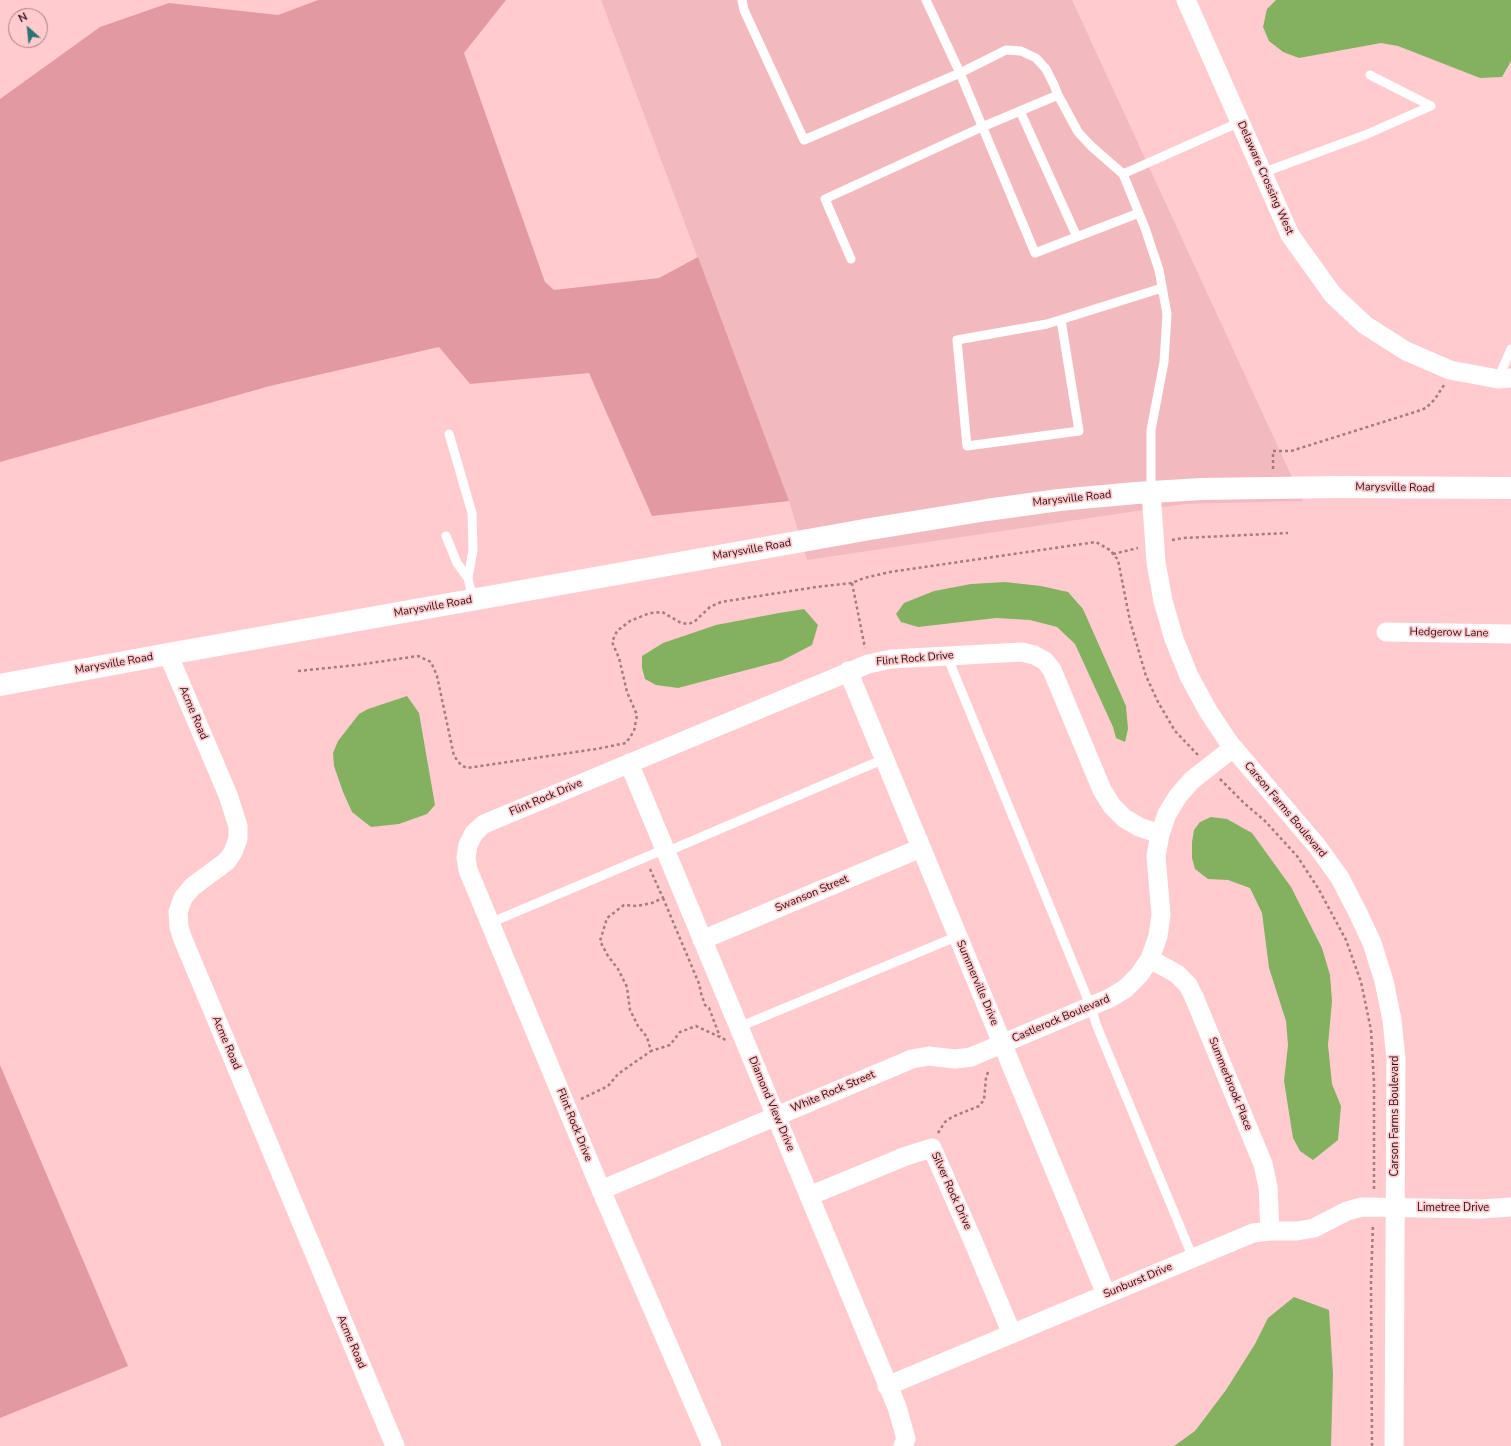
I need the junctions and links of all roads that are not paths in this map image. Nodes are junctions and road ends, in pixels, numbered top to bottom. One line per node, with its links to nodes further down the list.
1 (742, 0): 4 (lane)
2 (926, 0): 4 (lane)
3 (1186, 0): 8 (street, Delaware Crossing West)
4 (960, 73): 6 (lane); 9 (lane)
5 (1370, 75): 10 (lane)
6 (1058, 95): 7 (lane); 11 (lane)
7 (1020, 111): 9 (lane); 13 (lane)
8 (1240, 122): 10 (street, Delaware Crossing West); 11 (lane)
9 (982, 127): 13 (lane); 14 (lane)
10 (1262, 173): 18 (street, Delaware Crossing West)
11 (1123, 174): 12 (lane)
12 (1139, 213): 13 (lane); 15 (lane)
13 (1077, 237)
14 (851, 259)
15 (1162, 288): 16 (lane); 21 (lane)
16 (1061, 320): 16 (lane)
17 (1511, 349): 18 (lane)
18 (1505, 378)
19 (449, 434): 23 (lane)
20 (1511, 488): 21 (highway, Marysville Road)
21 (1151, 492): 24 (highway, Marysville Road); 31 (street, Carson Farms Boulevard)
22 (446, 536): 23 (lane)
23 (468, 578): 24 (lane)
24 (473, 600): 27 (highway, Marysville Road)
25 (1386, 632): 26 (street, Hedgerow Lane)
26 (1511, 634)
27 (168, 654): 30 (highway, Marysville Road); 54 (street, Acme Road)
28 (947, 656): 29 (street, Flint Rock Drive); 34 (street, Flint Rock Drive); 41 (lane)
29 (848, 671): 32 (street, Summerville Drive); 33 (street, Flint Rock Drive)
30 (0, 685)
31 (1233, 748): 34 (street, Castlerock Boulevard); 48 (street, Carson Farms Boulevard)
32 (884, 759): 35 (street, Summerville Drive); 36 (lane)
33 (629, 763): 36 (street, Diamond View Drive); 37 (street, Flint Rock Drive)
34 (1160, 834): 40 (street, Castlerock Boulevard)
35 (921, 848): 38 (street, Summerville Drive); 39 (street, Swanson Street)
36 (666, 851): 37 (lane); 39 (street, Diamond View Drive)
37 (490, 923): 45 (street, Flint Rock Drive)
38 (958, 936): 42 (lane); 43 (street, Summerville Drive)
39 (702, 940): 42 (street, Diamond View Drive)
40 (1150, 959): 41 (street, Castlerock Boulevard); 49 (street, Summerbrook Place)
41 (1091, 1007): 43 (street, Castlerock Boulevard); 50 (lane)
42 (735, 1034): 44 (street, Diamond View Drive)
43 (1002, 1044): 44 (street, White Rock Street); 51 (street, Summerville Drive)
44 (776, 1116): 45 (street, White Rock Street); 46 (street, Diamond View Drive)
45 (601, 1190): 55 (street, Flint Rock Drive)
46 (809, 1196): 52 (street, Silver Rock Drive); 53 (street, Diamond View Drive)
47 (1511, 1207): 48 (street, Limetree Drive)
48 (1395, 1208): 49 (street, Sunburst Drive); 57 (street, Carson Farms Boulevard)
49 (1270, 1231): 50 (street, Sunburst Drive)
50 (1193, 1258): 51 (street, Sunburst Drive)
51 (1106, 1294): 52 (street, Sunburst Drive)
52 (1012, 1334): 53 (street, Sunburst Drive)
53 (887, 1386): 56 (street, Diamond View Drive)
54 (395, 1446)
55 (712, 1446)
56 (903, 1446)
57 (1394, 1446)

